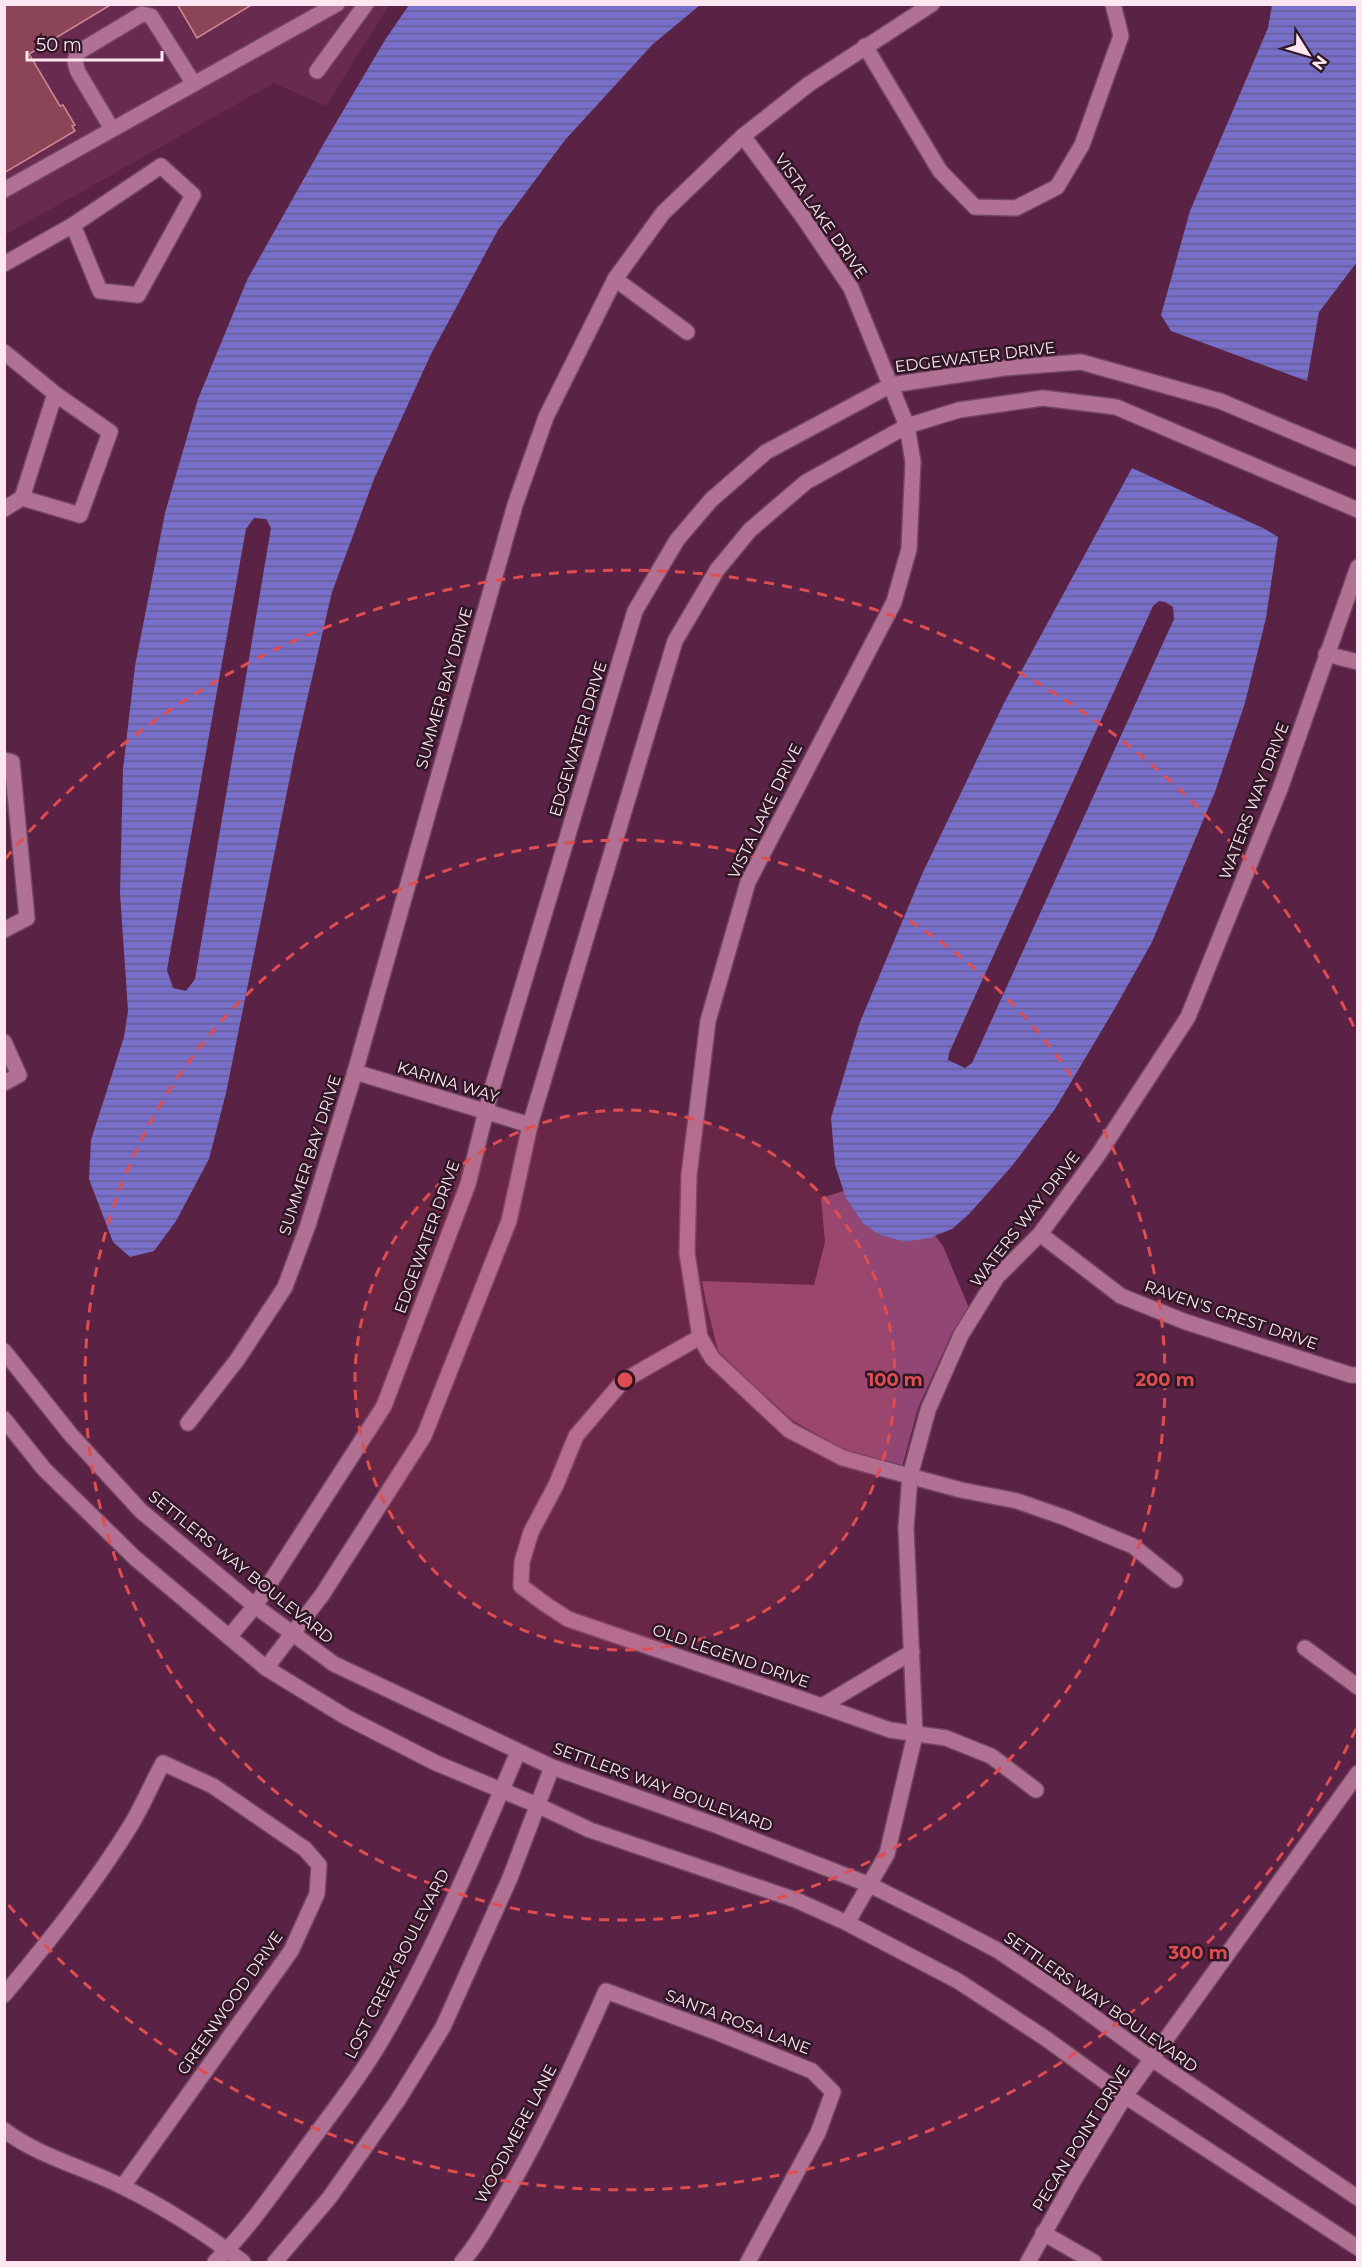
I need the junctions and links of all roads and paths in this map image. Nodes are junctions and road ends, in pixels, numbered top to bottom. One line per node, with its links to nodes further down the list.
1 (337, 4): 7 (street)
2 (366, 4): 6 (street)
3 (933, 4): 5 (street, SUMMER BAY DRIVE)
4 (1113, 4): 5 (street)
5 (865, 46): 9 (street, SUMMER BAY DRIVE)
6 (317, 71)
7 (194, 84): 8 (street); 8 (street)
8 (112, 129): 10 (street)
9 (742, 136): 13 (street, SUMMER BAY DRIVE); 16 (street, VISTA LAKE DRIVE)
10 (4, 190)
11 (73, 225): 11 (street); 12 (street)
12 (4, 264)
13 (615, 279): 14 (street); 29 (street, SUMMER BAY DRIVE)
14 (687, 332)
15 (4, 352): 17 (street)
16 (891, 385): 18 (street, VISTA LAKE DRIVE); 19 (street, EDGEWATER DRIVE); 31 (street, EDGEWATER DRIVE)
17 (58, 396): 20 (street); 20 (street)
18 (907, 426): 22 (street); 32 (street); 34 (street, VISTA LAKE DRIVE)
19 (1358, 459)
20 (22, 498): 21 (street)
21 (4, 509)
22 (1358, 510)
23 (1358, 567): 24 (street, WATERS WAY DRIVE)
24 (1326, 654): 25 (street); 33 (street, WATERS WAY DRIVE)
25 (1358, 662)
26 (4, 760): 27 (street)
27 (4, 930)
28 (4, 1042): 30 (street)
29 (355, 1072): 31 (street, KARINA WAY); 38 (street, SUMMER BAY DRIVE)
30 (4, 1083)
31 (486, 1112): 32 (street, KARINA WAY); 41 (street, EDGEWATER DRIVE)
32 (530, 1125): 42 (street)
33 (1040, 1233): 36 (street, RAVEN'S CREST DRIVE); 39 (street, WATERS WAY DRIVE)
34 (700, 1336): 39 (street, VISTA LAKE DRIVE); 48 (street, OLD LEGEND DRIVE)
35 (4, 1351): 41 (street, SETTLERS WAY BOULEVARD)
36 (1358, 1375)
37 (4, 1419): 43 (street)
38 (188, 1422)
39 (910, 1476): 40 (street, VISTA LAKE DRIVE); 45 (street, WATERS WAY DRIVE)
40 (1175, 1580)
41 (255, 1606): 42 (street, SETTLERS WAY BOULEVARD); 43 (street, EDGEWATER DRIVE)
42 (294, 1633): 46 (street); 50 (street, SETTLERS WAY BOULEVARD)
43 (229, 1637): 46 (street)
44 (1305, 1648): 47 (street)
45 (912, 1652): 48 (street, OLD LEGEND DRIVE); 49 (street, WATERS WAY DRIVE)
46 (266, 1668): 54 (street)
47 (1358, 1687)
48 (822, 1706): 49 (street)
49 (915, 1735): 53 (street); 56 (street, WATERS WAY DRIVE)
50 (518, 1752): 51 (street, SETTLERS WAY BOULEVARD); 54 (street, LOST CREEK BOULEVARD)
51 (552, 1767): 55 (street); 56 (street, SETTLERS WAY BOULEVARD)
52 (1358, 1773): 60 (street, PECAN POINT DRIVE)
53 (1036, 1790)
54 (501, 1791): 55 (street); 67 (street, LOST CREEK BOULEVARD)
55 (537, 1806): 57 (street); 70 (street)
56 (870, 1885): 57 (street, WATERS WAY DRIVE); 60 (street, SETTLERS WAY BOULEVARD)
57 (847, 1923): 61 (street)
58 (4, 1995): 63 (street, GREENWOOD DRIVE)
59 (594, 2017): 71 (street, WOODMERE LANE); 72 (street, SANTA ROSA LANE)
60 (1152, 2060): 61 (street, PECAN POINT DRIVE); 64 (street, SETTLERS WAY BOULEVARD)
61 (1125, 2096): 65 (street, PECAN POINT DRIVE); 66 (street)
62 (4, 2130): 63 (street)
63 (123, 2187): 67 (street)
64 (1358, 2198)
65 (1043, 2233): 73 (street, PECAN POINT DRIVE); 74 (street)
66 (1358, 2248)
67 (227, 2251): 68 (street, LOST CREEK BOULEVARD); 69 (street)
68 (215, 2262)
69 (243, 2262)
70 (275, 2262)
71 (462, 2262)
72 (748, 2262)
73 (1028, 2262)
74 (1094, 2262)

